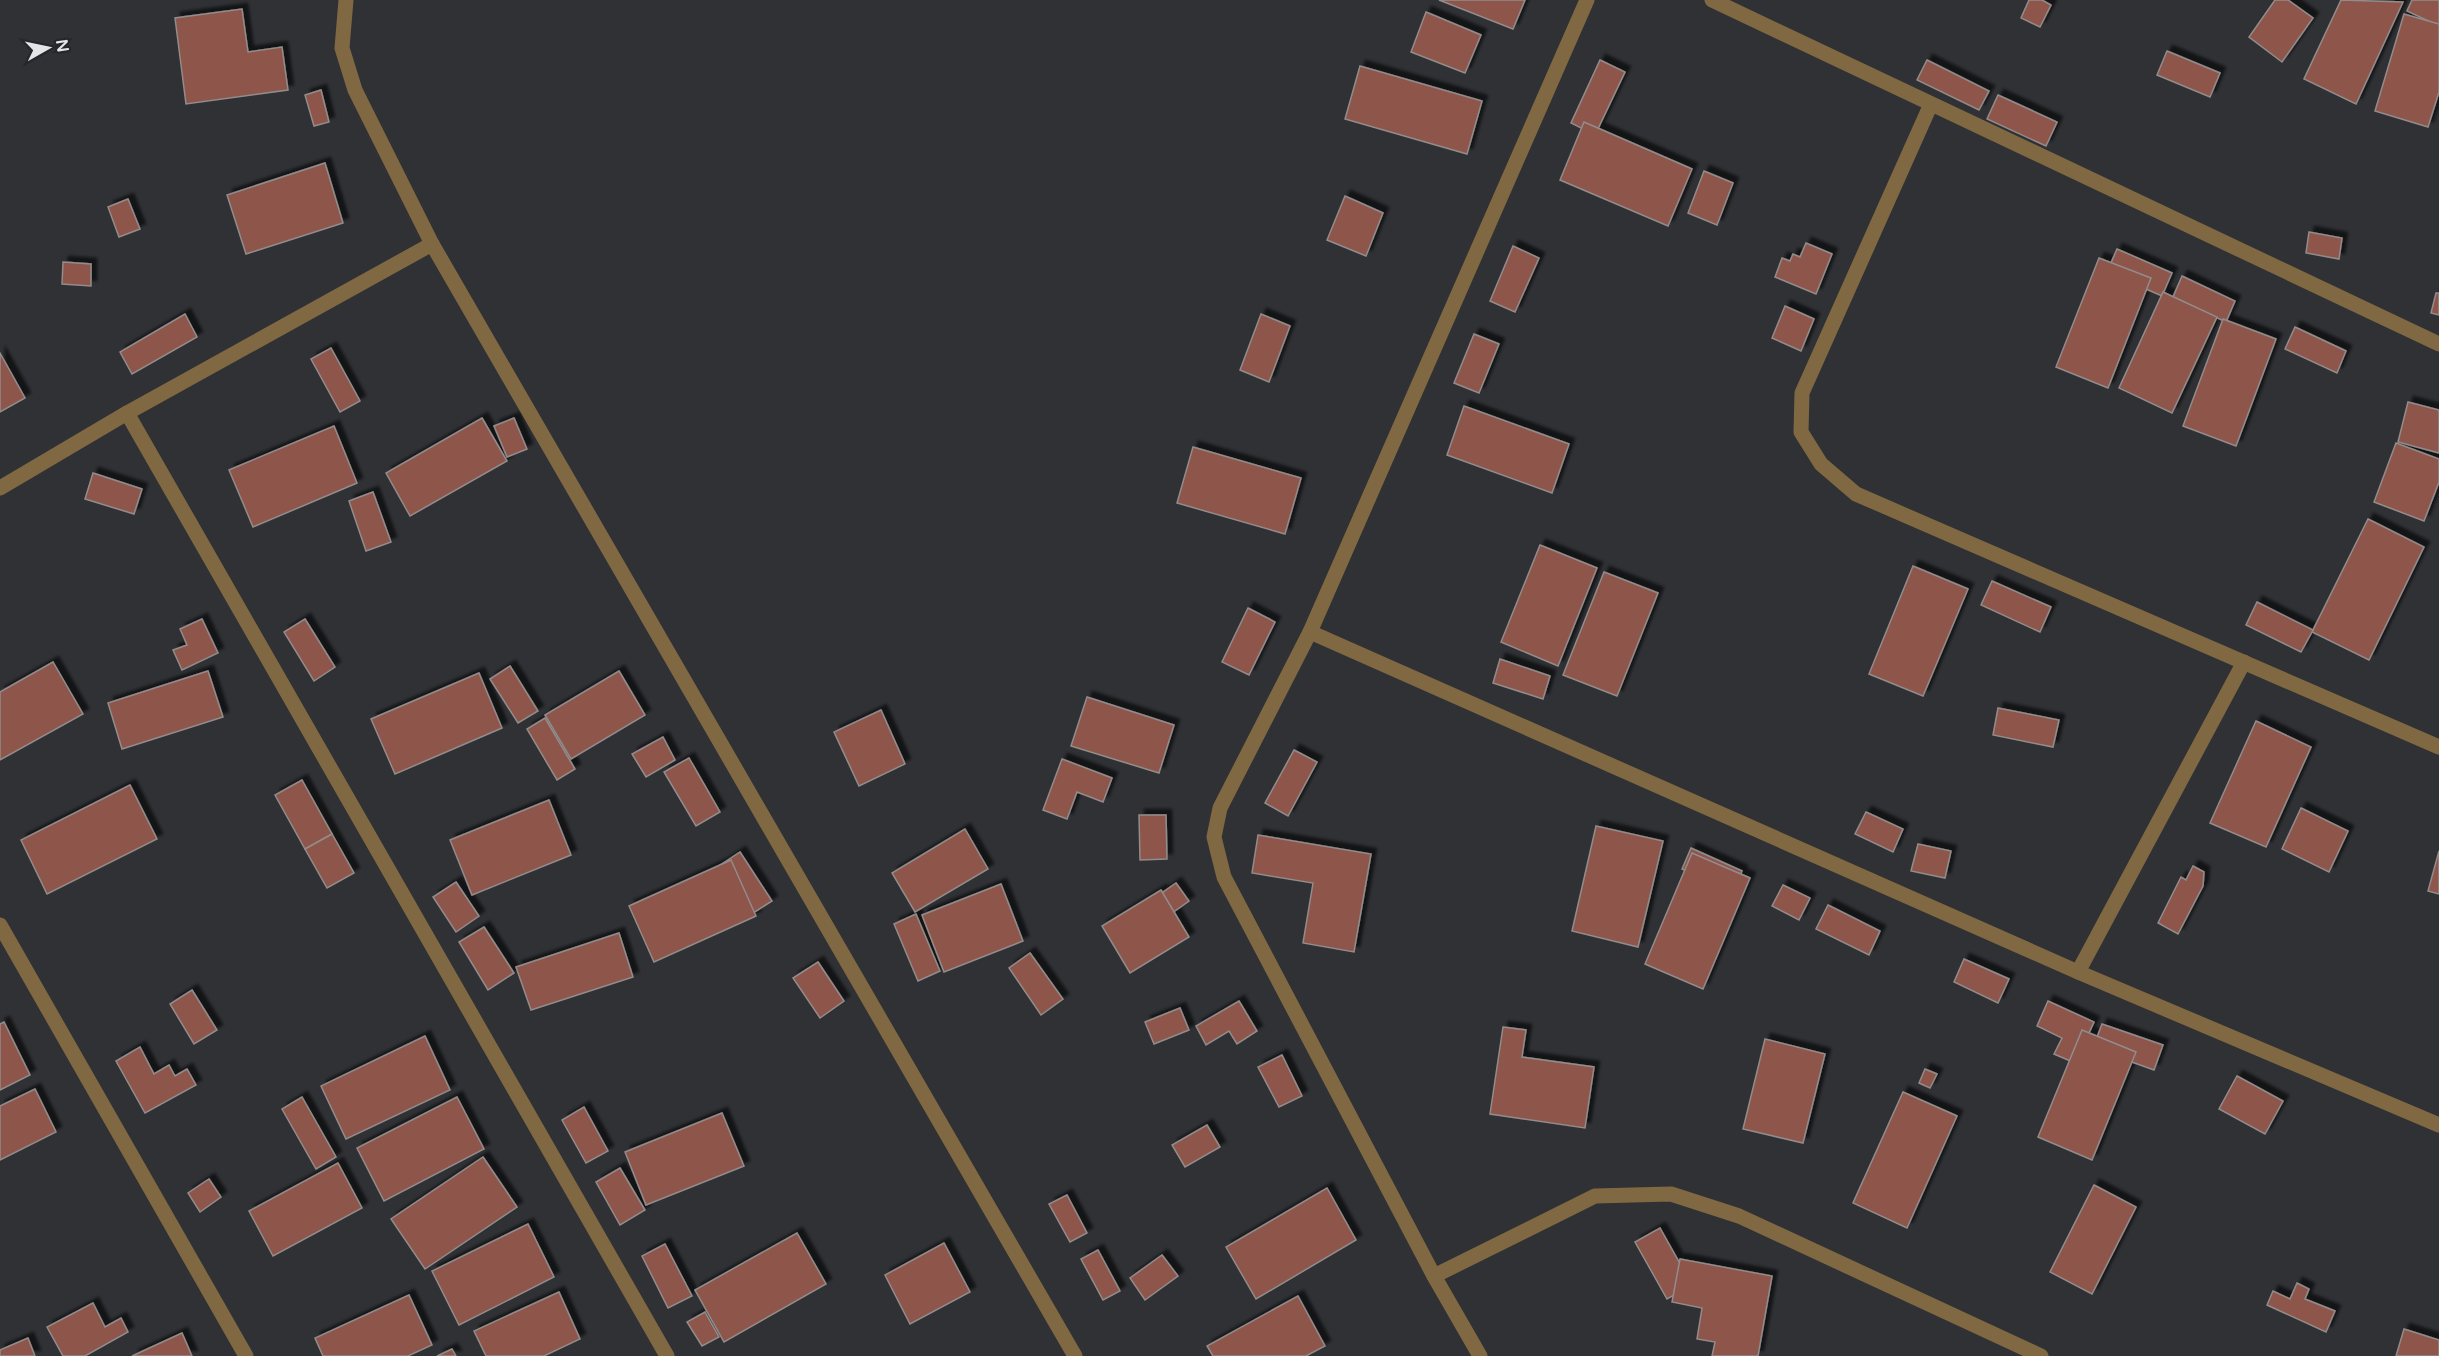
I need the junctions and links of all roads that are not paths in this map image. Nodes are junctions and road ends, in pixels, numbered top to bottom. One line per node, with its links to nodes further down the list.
1 (346, 0): 5 (street)
2 (1587, 0): 9 (street)
3 (1712, 0): 4 (street)
4 (1931, 104): 6 (street); 10 (street)
5 (432, 244): 7 (street); 18 (street)
6 (2439, 344)
7 (128, 413): 8 (street); 17 (street)
8 (0, 488)
9 (1310, 632): 13 (street); 15 (street)
10 (2244, 662): 11 (street); 13 (street)
11 (2439, 747)
12 (0, 925): 16 (street)
13 (2078, 972): 14 (street)
14 (2439, 1125)
15 (1434, 1276): 19 (street); 20 (street)
16 (246, 1356)
17 (667, 1356)
18 (1075, 1356)
19 (1480, 1356)
20 (2041, 1356)

